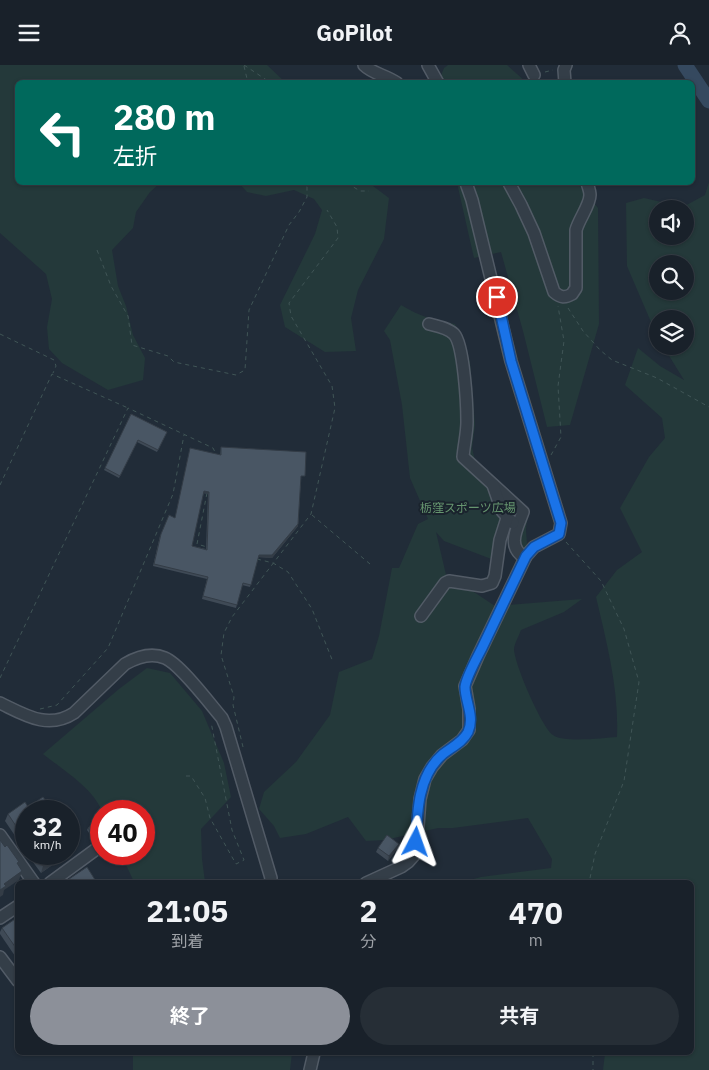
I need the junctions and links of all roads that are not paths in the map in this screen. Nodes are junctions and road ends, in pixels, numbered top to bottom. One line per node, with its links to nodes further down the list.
1 (364, 65): 4 (street)
2 (428, 65): 5 (street)
3 (564, 67): 6 (street)
4 (393, 80)
5 (436, 80)
6 (564, 80)
7 (467, 185): 14 (street)
8 (510, 185): 9 (street)
9 (588, 185)
10 (429, 323): 11 (street)
11 (493, 483): 12 (street); 13 (street)
12 (507, 518): 13 (street); 15 (street)
13 (517, 527): 14 (street)
14 (525, 558): 22 (street)
15 (421, 616)
16 (0, 703): 21 (street)
17 (0, 835): 19 (street)
18 (90, 854): 20 (street)
19 (32, 880)
20 (54, 880)
21 (271, 880)
22 (373, 880)
23 (15, 908): 24 (street)
24 (0, 918)
25 (0, 957): 26 (street)
26 (15, 977)
27 (314, 1055): 28 (street)
28 (310, 1070)

